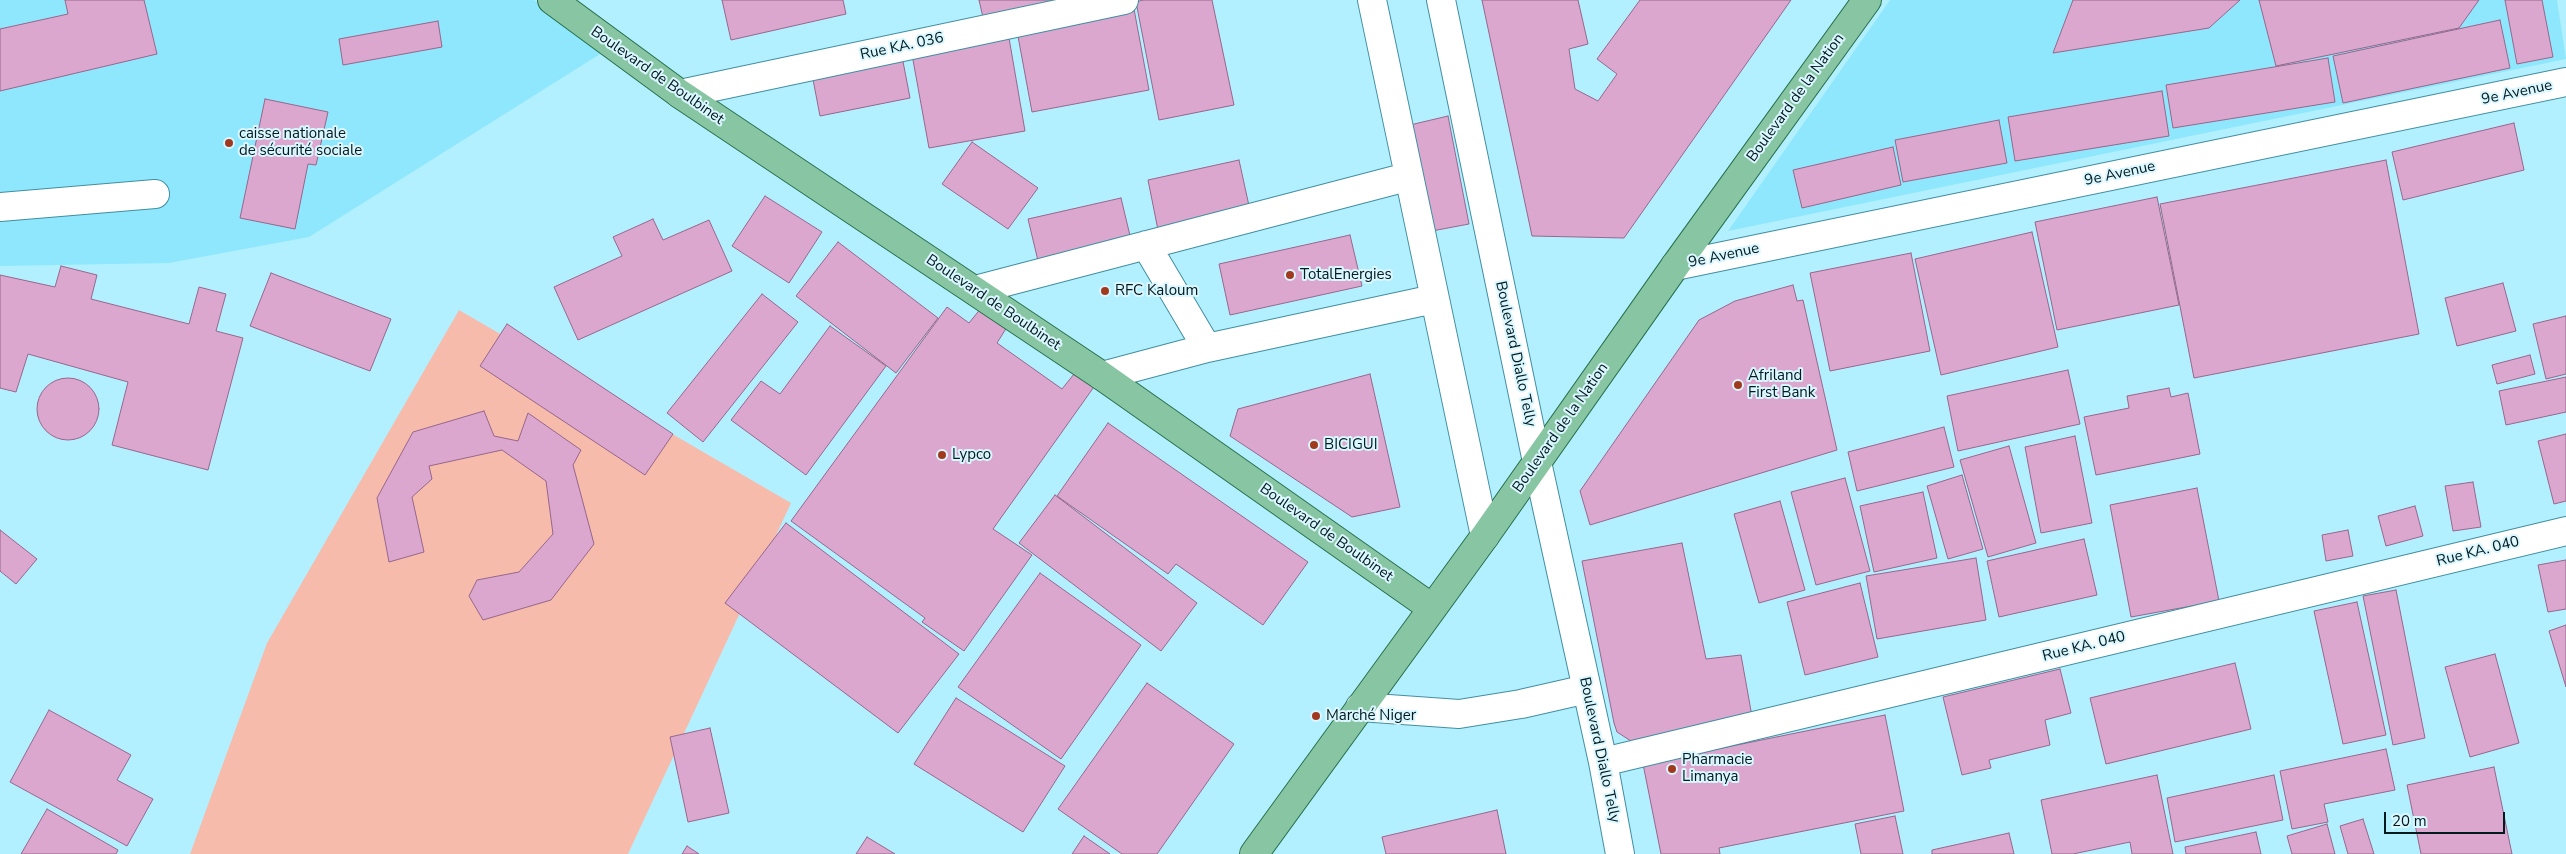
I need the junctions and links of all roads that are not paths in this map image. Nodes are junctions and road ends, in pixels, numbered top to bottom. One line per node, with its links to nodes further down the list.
1 (552, 0): 7 (main road, Boulevard de Boulbinet)
2 (1124, 0): 7 (street, Rue KA. 036)
3 (1372, 0): 8 (street)
4 (1441, 0): 17 (street, Boulevard Diallo Telly)
5 (1867, 0): 12 (main road, Boulevard de la Nation)
6 (2566, 82): 12 (street, 9e Avenue)
7 (680, 94): 13 (main road, Boulevard de Boulbinet)
8 (1407, 177): 11 (street); 14 (street)
9 (155, 194): 10 (street)
10 (0, 206)
11 (1146, 245): 13 (street); 15 (street)
12 (1675, 266): 17 (main road, Boulevard de la Nation)
13 (975, 290): 16 (main road, Boulevard de Boulbinet)
14 (1434, 299): 15 (street); 19 (street)
15 (1207, 348): 16 (street)
16 (1102, 376): 20 (main road, Boulevard de Boulbinet)
17 (1537, 462): 19 (main road, Boulevard de la Nation); 21 (street, Boulevard Diallo Telly)
18 (2566, 531): 23 (street, Rue KA. 040)
19 (1485, 536): 20 (main road, Boulevard de la Nation)
20 (1432, 608): 22 (main road, Boulevard de la Nation)
21 (1587, 689): 22 (street); 23 (street, Boulevard Diallo Telly)
22 (1360, 707): 24 (main road, Boulevard de la Nation)
23 (1603, 762): 25 (street, Boulevard Diallo Telly)
24 (1254, 854)
25 (1620, 854)

